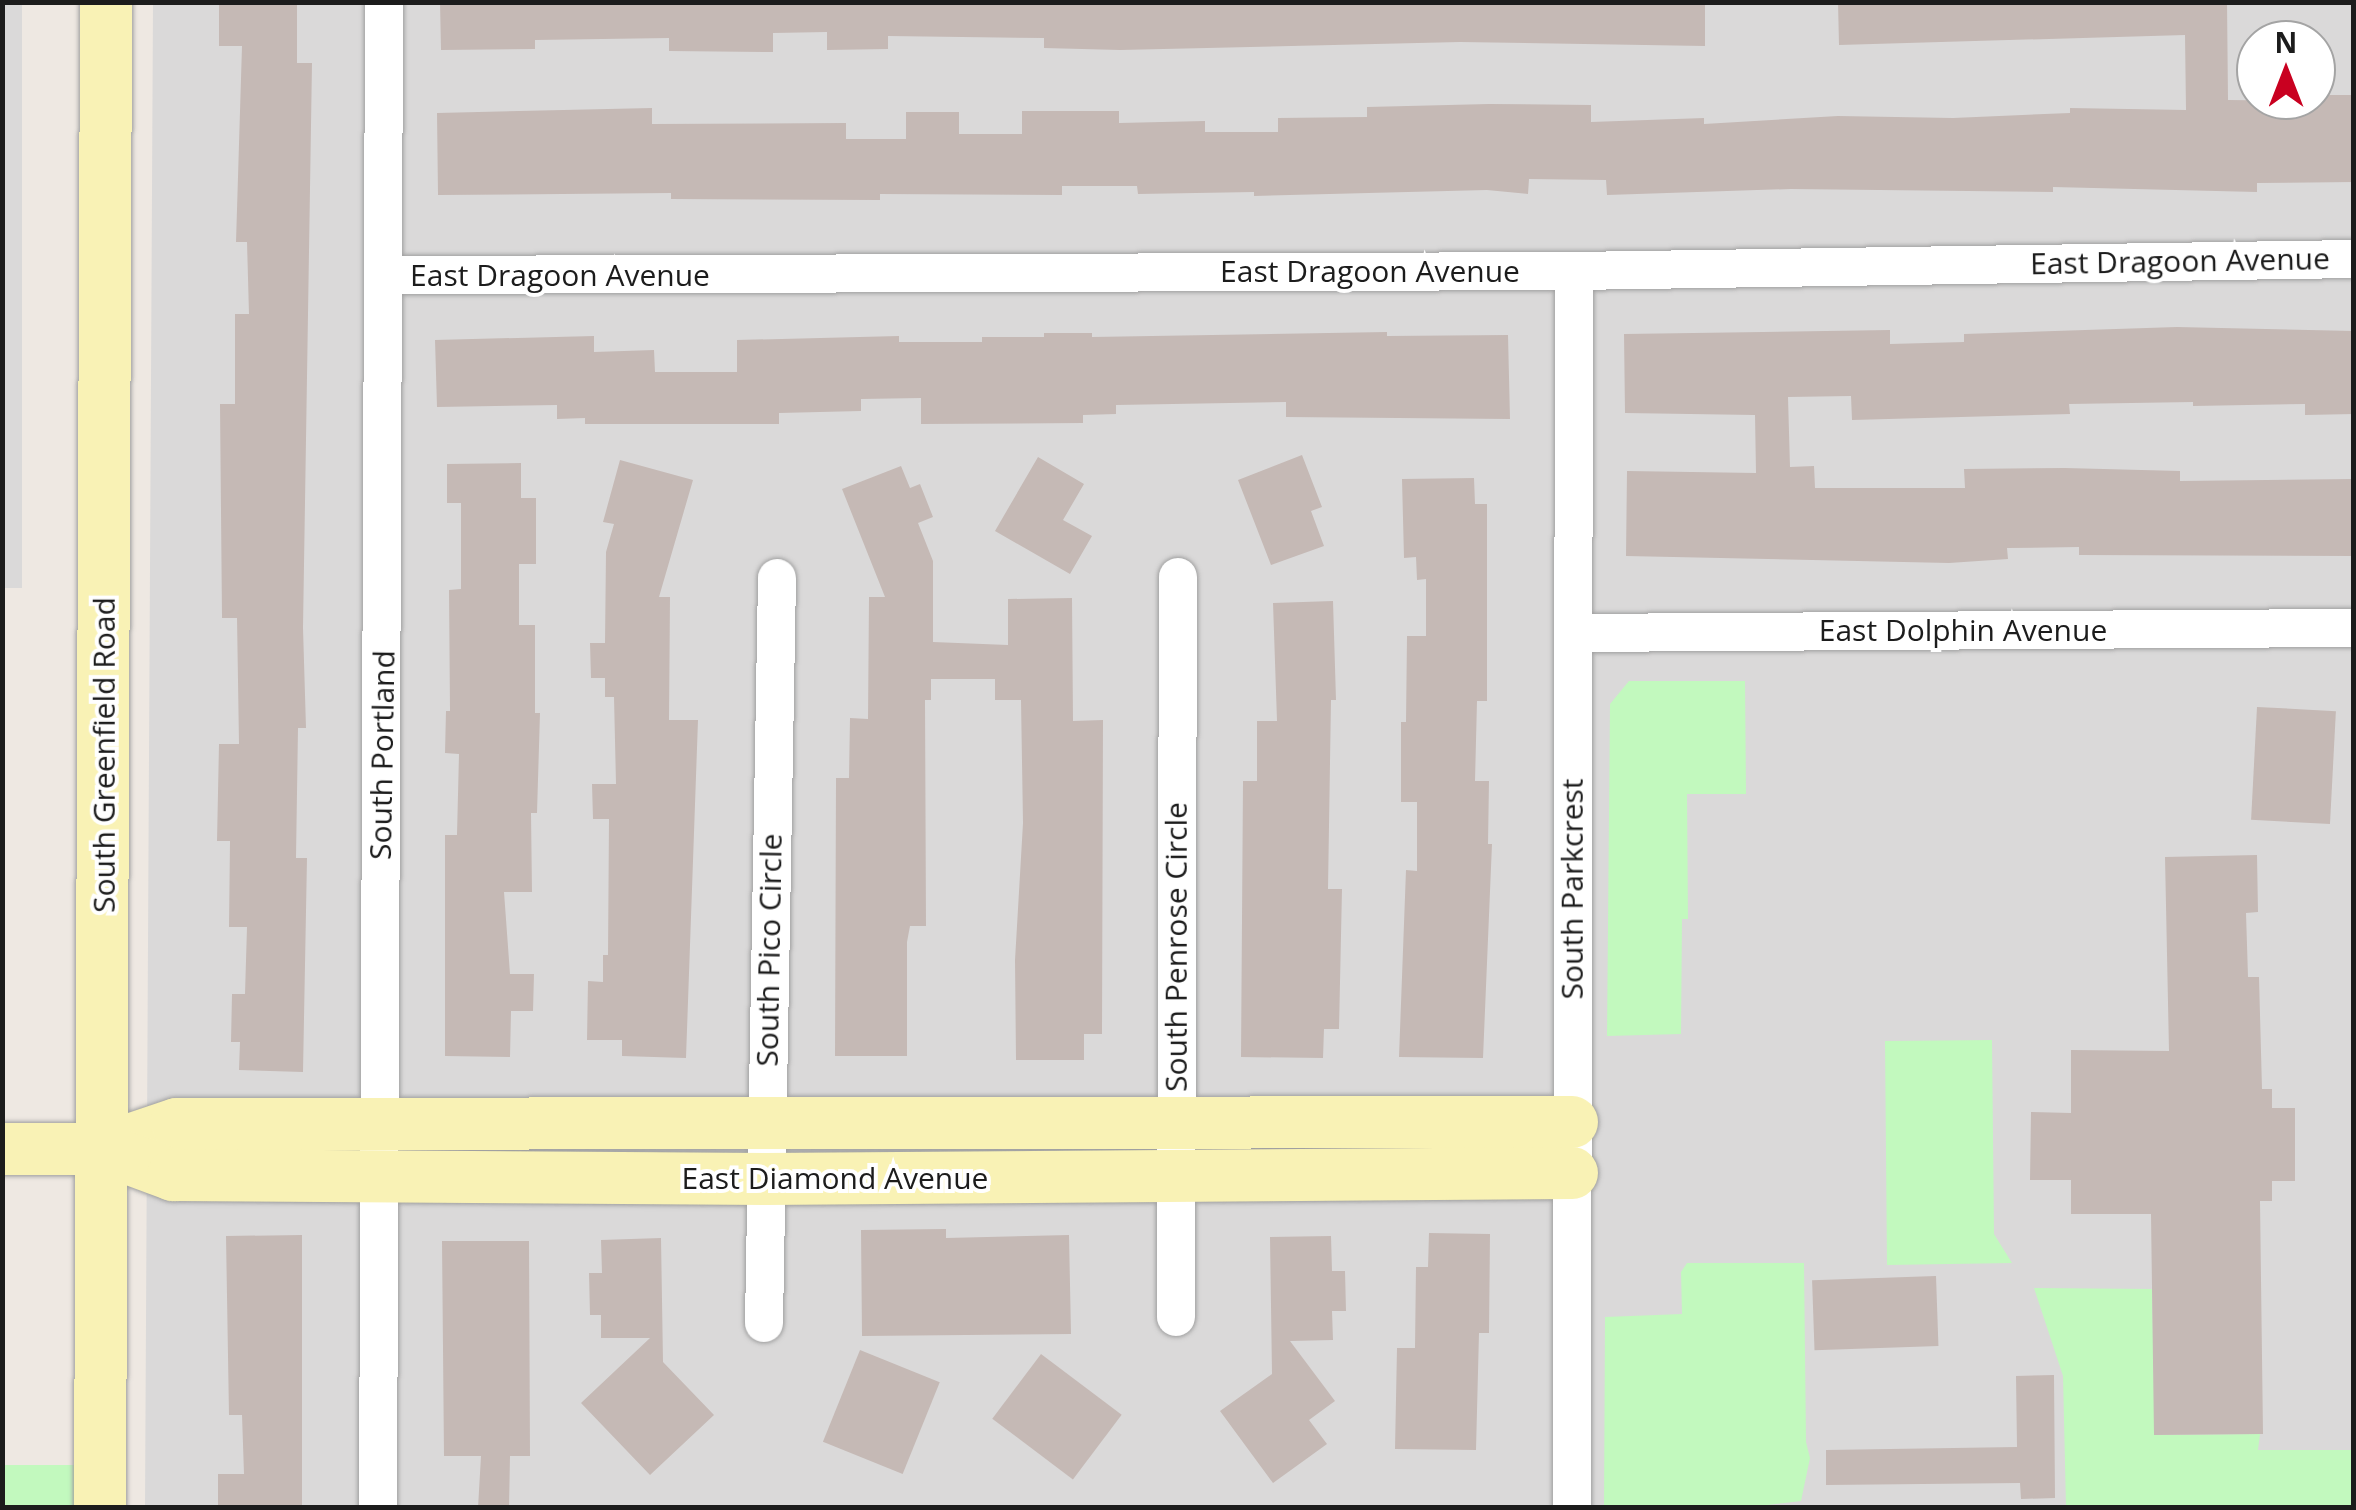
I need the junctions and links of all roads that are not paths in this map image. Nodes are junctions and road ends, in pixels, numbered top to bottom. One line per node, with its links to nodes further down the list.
1 (106, 2): 15 (street, South Greenfield Road)
2 (384, 2): 5 (street, South Portland)
3 (2354, 259): 4 (street, East Dragoon Avenue)
4 (1574, 270): 5 (street, East Dragoon Avenue); 9 (street, South Parkcrest)
5 (386, 275): 11 (street, South Portland)
6 (1178, 577): 10 (street, South Penrose Circle)
7 (777, 578): 12 (street, South Pico Circle)
8 (2354, 628): 9 (street, East Dolphin Avenue)
9 (1573, 634): 13 (street, South Parkcrest)
10 (1175, 1123): 12 (street, East Diamond Avenue); 13 (street, East Diamond Avenue); 17 (street, South Penrose Circle)
11 (378, 1124): 12 (street, East Diamond Avenue); 15 (street, East Diamond Avenue); 16 (street, South Portland)
12 (766, 1124): 18 (street, South Pico Circle)
13 (1572, 1148): 17 (street, East Diamond Avenue); 23 (street, South Parkcrest)
14 (2, 1149): 15 (street, East Diamond Avenue)
15 (103, 1149): 16 (street, East Diamond Avenue); 21 (street, South Greenfield Road)
16 (378, 1177): 18 (street, East Diamond Avenue); 22 (street, South Portland)
17 (1175, 1177): 18 (street, East Diamond Avenue); 19 (street, South Penrose Circle)
18 (765, 1179): 20 (street, South Pico Circle)
19 (1176, 1316)
20 (764, 1323)
21 (100, 1508)
22 (378, 1508)
23 (1572, 1508)

